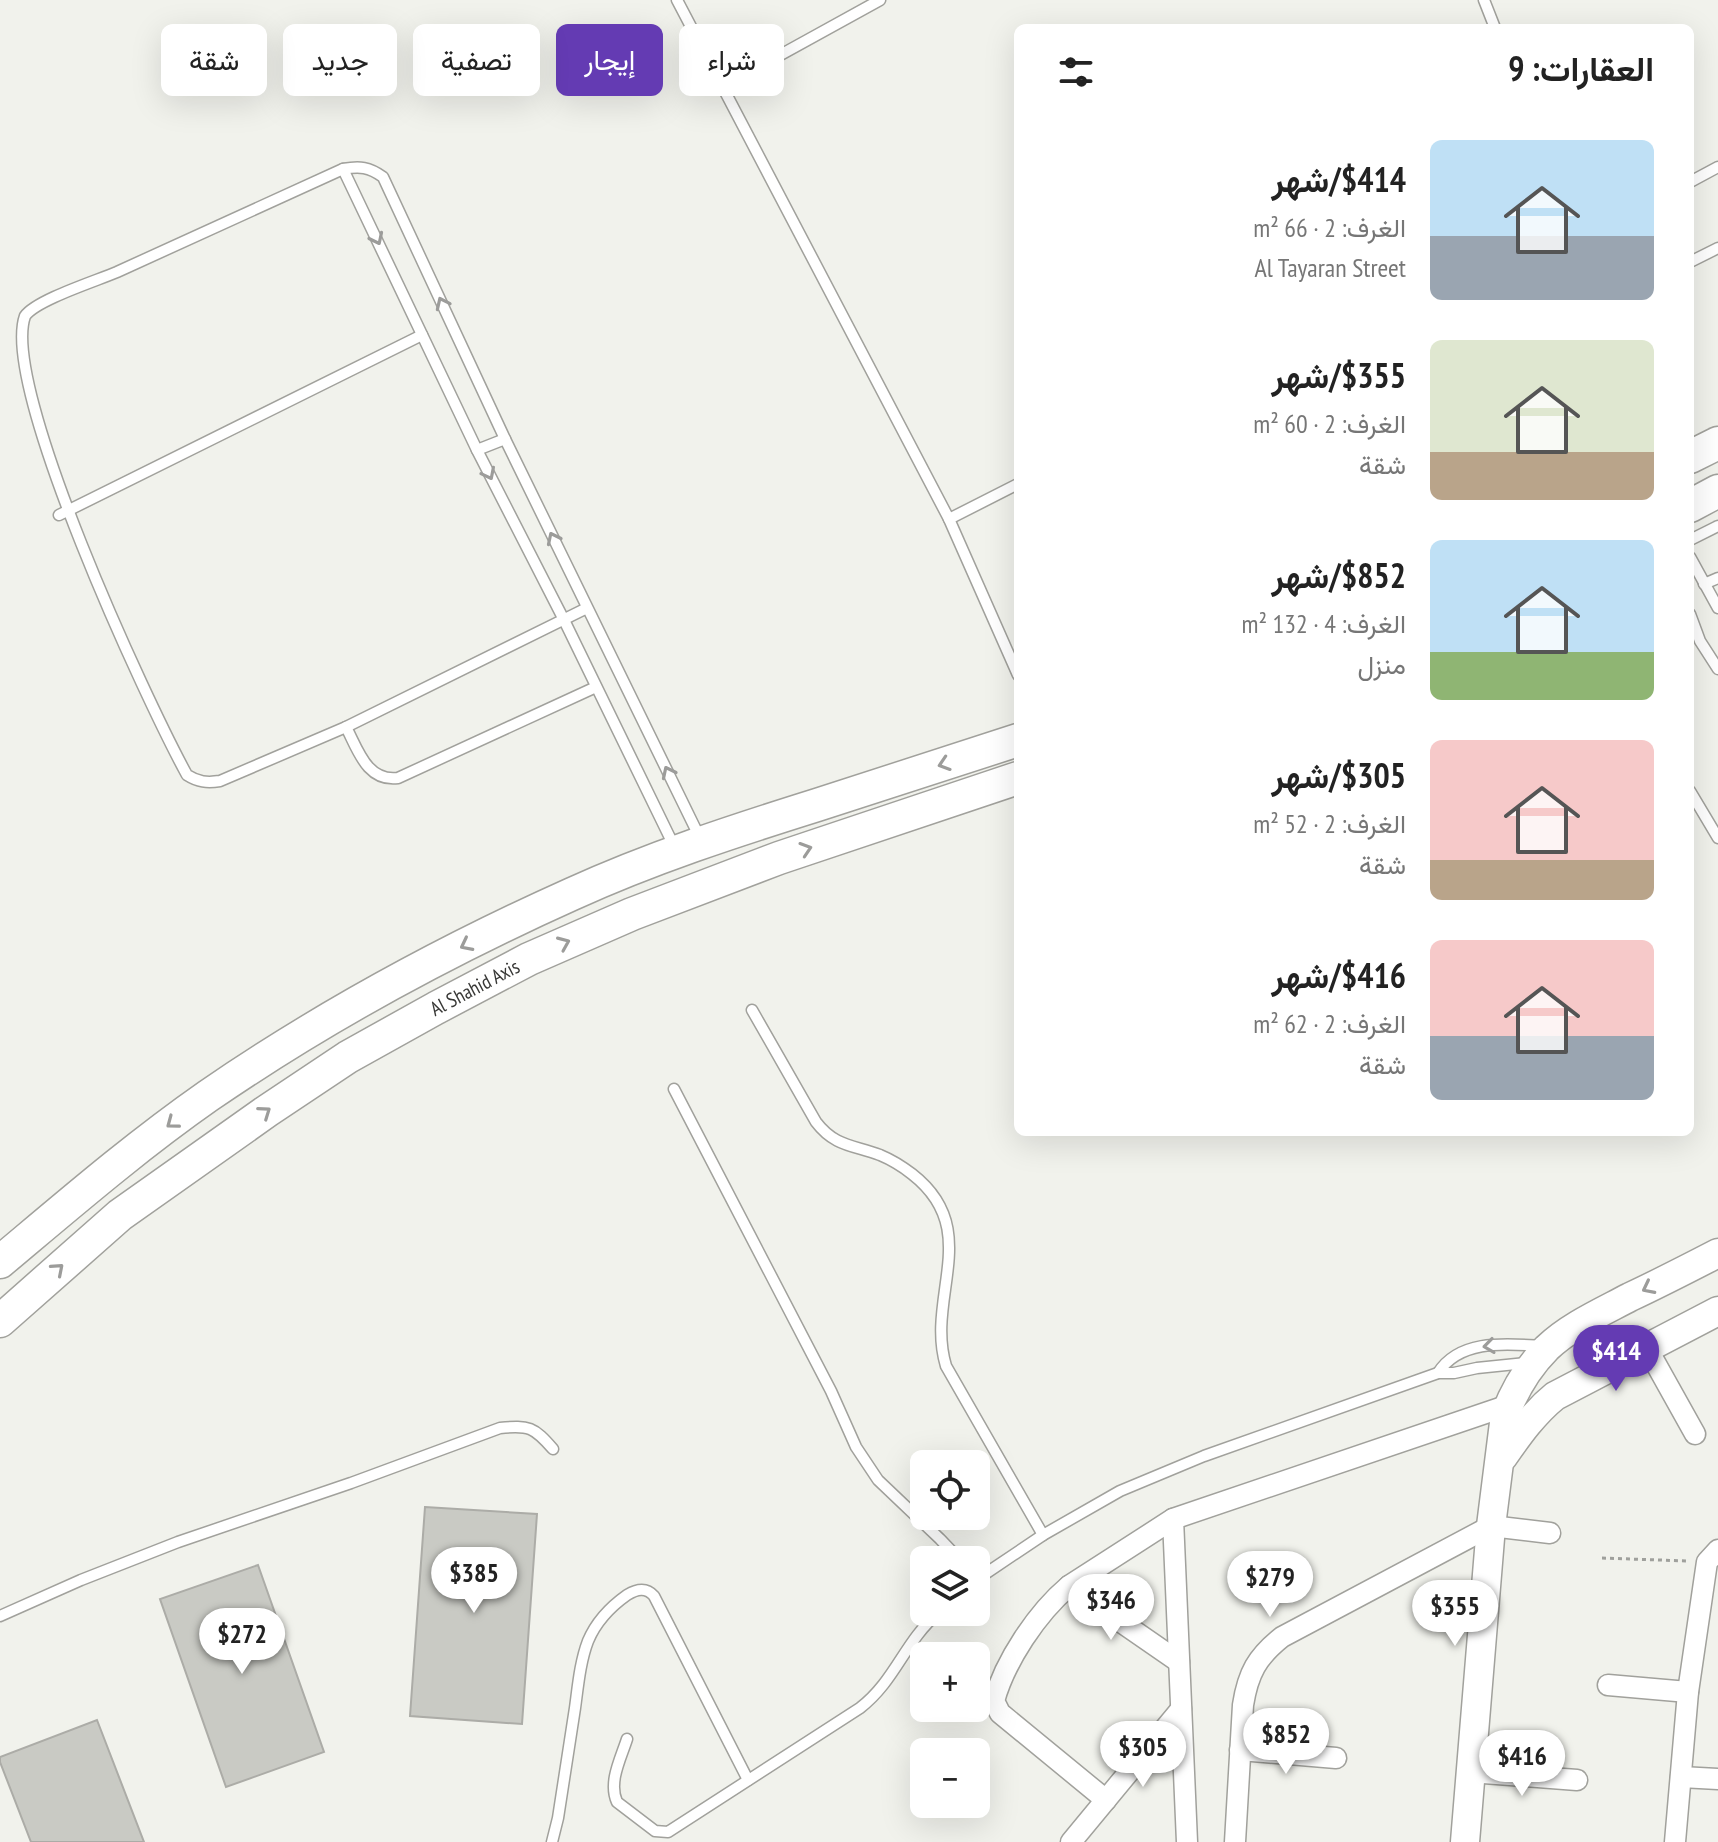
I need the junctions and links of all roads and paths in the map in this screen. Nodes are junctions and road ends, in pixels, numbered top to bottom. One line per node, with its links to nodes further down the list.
1 (677, 0): 4 (lane)
2 (880, 0): 6 (lane)
3 (1484, 0): 5 (lane)
4 (690, 24)
5 (1493, 24)
6 (784, 53)
7 (729, 96): 24 (lane)
8 (1718, 167): 10 (lane)
9 (343, 169): 13 (lane, one-way to 13); 14 (lane); 15 (lane, one-way to 9)
10 (1694, 180)
11 (1718, 248): 12 (lane)
12 (1694, 260)
13 (422, 335): 17 (lane); 23 (lane)
14 (26, 418)
15 (505, 439): 17 (lane); 31 (lane, one-way to 15)
16 (1718, 443): 18 (main road)
17 (477, 450): 32 (lane, one-way to 32)
18 (1694, 455)
19 (41, 466): 23 (lane)
20 (1014, 486): 24 (lane)
21 (1718, 491): 22 (main road)
22 (1694, 504)
23 (59, 515): 37 (lane)
24 (949, 519): 34 (lane)
25 (1718, 526): 26 (lane)
26 (1694, 538)
27 (1694, 565): 29 (lane)
28 (1718, 578): 29 (lane)
29 (1704, 584): 30 (lane)
30 (1716, 601)
31 (587, 608): 32 (lane); 42 (lane, one-way to 31)
32 (564, 620): 36 (lane); 37 (lane)
33 (1695, 644): 35 (lane)
34 (1014, 666)
35 (1718, 669)
36 (596, 687): 37 (lane); 42 (lane)
37 (346, 727)
38 (1014, 741): 42 (main road, Al Shahid Axis, one-way to 42)
39 (1014, 779): 48 (main road, Al Shahid Axis, one-way to 39)
40 (1694, 798): 41 (lane)
41 (1718, 838)
42 (689, 847): 46 (main road, Al Shahid Axis, one-way to 46)
43 (752, 1010): 60 (lane)
44 (674, 1089): 61 (lane)
45 (1718, 1253): 50 (main road, one-way to 50)
46 (0, 1262)
47 (1718, 1311): 49 (main road)
48 (0, 1321)
49 (1647, 1348): 52 (main road); 54 (street)
50 (1541, 1354): 51 (lane); 51 (lane, one-way to 51); 52 (main road); 53 (main road)
51 (1438, 1373): 60 (lane)
52 (1579, 1384): 56 (main road)
53 (1509, 1405): 56 (main road); 57 (street)
54 (1695, 1434)
55 (553, 1449): 66 (lane)
56 (1500, 1461): 58 (main road)
57 (1173, 1519): 65 (street); 68 (street)
58 (1491, 1526): 59 (street); 73 (street); 75 (main road)
59 (1550, 1533)
60 (1043, 1535): 64 (lane)
61 (947, 1546)
62 (1712, 1556): 63 (path); 70 (street)
63 (1602, 1558)
64 (990, 1570)
65 (1069, 1586): 68 (street); 80 (street)
66 (0, 1616)
67 (924, 1626): 78 (lane)
68 (1179, 1662): 71 (street)
69 (1608, 1685): 70 (street)
70 (1688, 1692): 76 (street)
71 (1181, 1709): 80 (street); 83 (street)
72 (627, 1739): 78 (lane)
73 (1240, 1750): 74 (street); 84 (street)
74 (1336, 1758)
75 (1470, 1772): 79 (street); 85 (main road)
76 (1681, 1777): 77 (street); 86 (street)
77 (1718, 1779)
78 (748, 1780): 81 (lane)
79 (1577, 1780)
80 (1106, 1800): 82 (street)
81 (552, 1842)
82 (1071, 1842)
83 (1187, 1842)
84 (1235, 1842)
85 (1465, 1842)
86 (1675, 1842)

